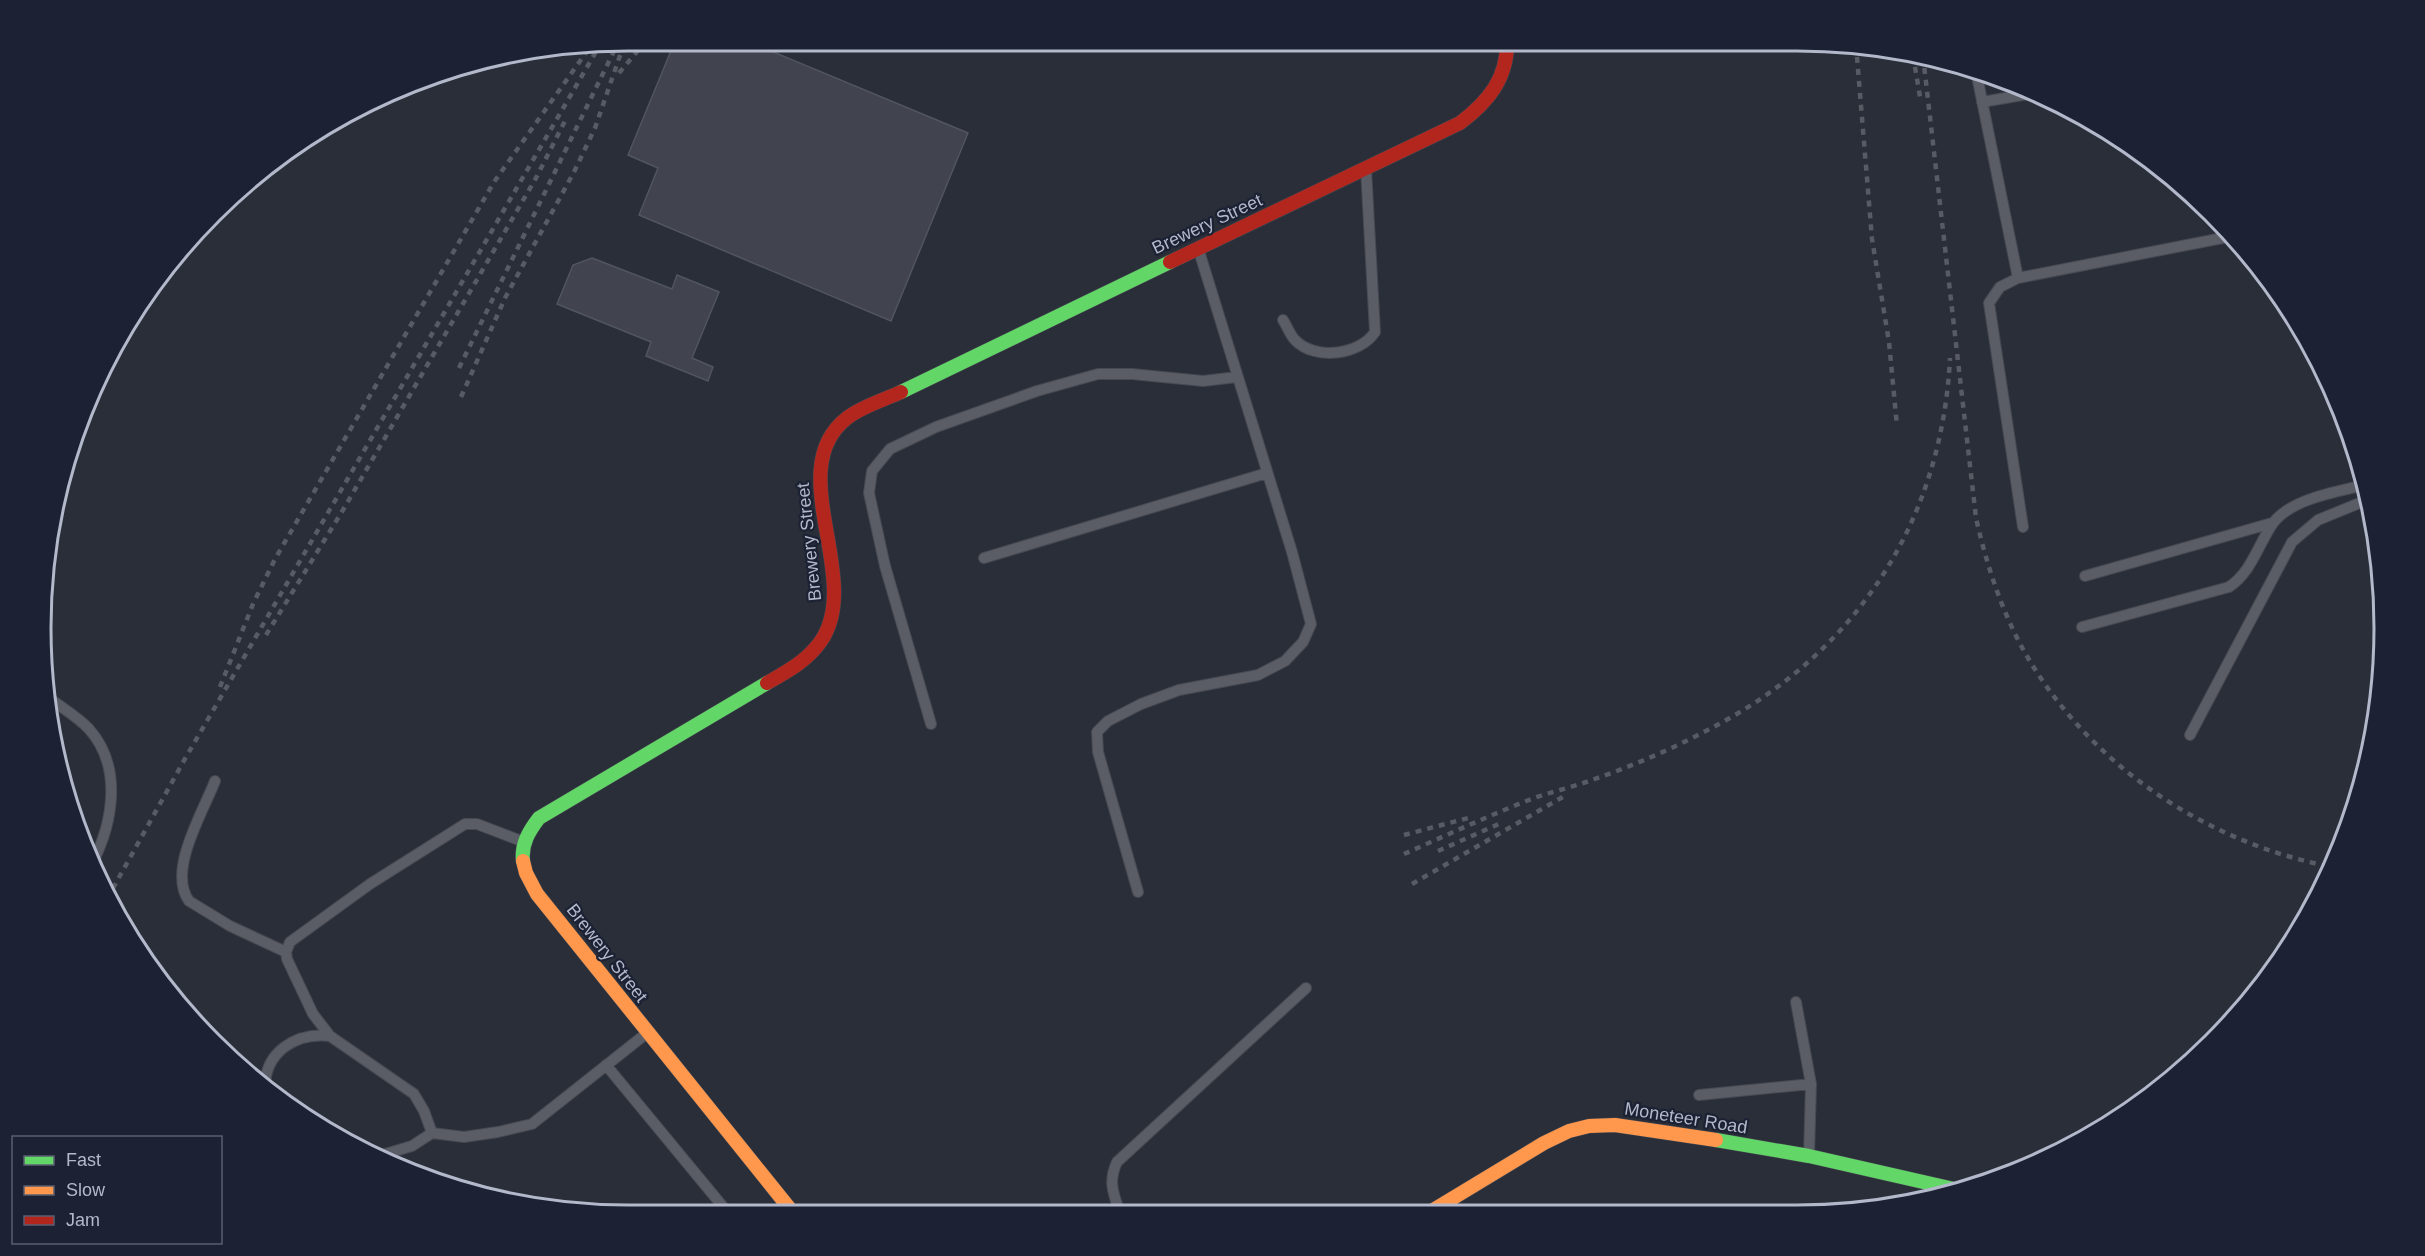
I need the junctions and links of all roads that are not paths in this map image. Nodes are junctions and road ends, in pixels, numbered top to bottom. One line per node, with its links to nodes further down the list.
1 (1506, 51): 5 (street, Brewery Street)
2 (1978, 81): 4 (lane)
3 (2019, 96): 4 (lane)
4 (1982, 102): 8 (lane)
5 (1366, 169): 7 (street, Brewery Street); 9 (lane)
6 (2222, 238): 8 (lane)
7 (1198, 248): 10 (lane); 23 (street, Brewery Street)
8 (2018, 279): 15 (lane)
9 (1283, 320)
10 (1238, 377): 11 (lane); 20 (lane)
11 (1267, 473): 16 (lane); 25 (lane)
12 (2356, 487): 14 (lane)
13 (2360, 503): 21 (lane)
14 (2272, 523): 17 (lane); 18 (lane)
15 (2023, 527)
16 (984, 558)
17 (2085, 576)
18 (2082, 627)
19 (56, 704): 24 (lane)
20 (931, 724)
21 (2190, 735)
22 (216, 781): 26 (lane)
23 (524, 842): 26 (lane); 29 (street, Brewery Street)
24 (97, 854)
25 (1137, 892)
26 (288, 947): 30 (lane)
27 (1306, 988): 41 (lane)
28 (1796, 1002): 33 (lane)
29 (647, 1032): 31 (lane); 40 (street, Brewery Street)
30 (330, 1036): 32 (lane); 35 (lane)
31 (606, 1065): 35 (lane); 39 (lane)
32 (266, 1077)
33 (1812, 1084): 34 (lane); 37 (lane)
34 (1699, 1095)
35 (432, 1133): 36 (lane)
36 (389, 1153)
37 (1809, 1156): 38 (street, Moneteer Road); 42 (street, Moneteer Road)
38 (1941, 1186)
39 (722, 1205)
40 (787, 1205)
41 (1117, 1205)
42 (1442, 1205)

